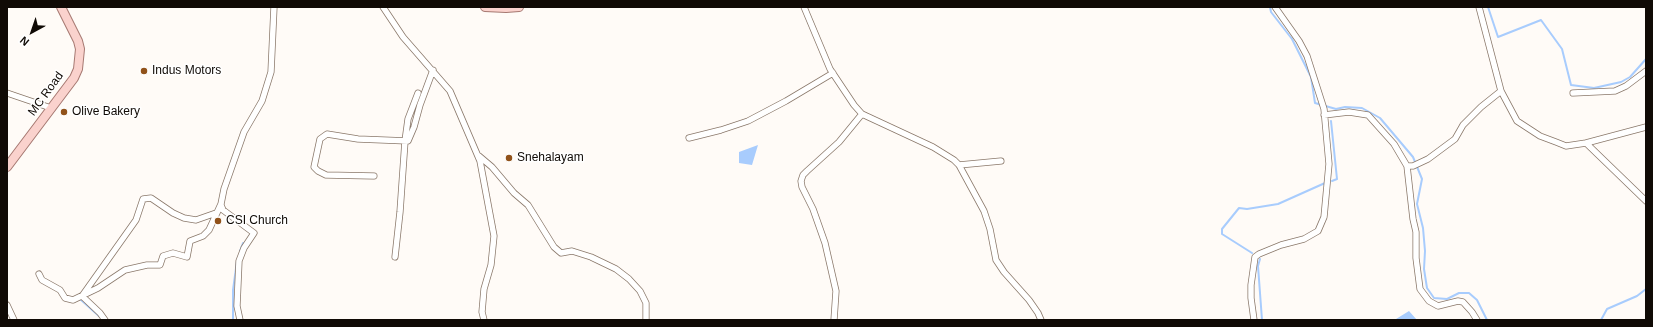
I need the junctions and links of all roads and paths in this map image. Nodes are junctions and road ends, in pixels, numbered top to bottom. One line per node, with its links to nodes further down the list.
1 (61, 7): 16 (main road, MC Road)
2 (274, 7): 30 (street)
3 (383, 7): 9 (street)
4 (484, 7): 5 (main road)
5 (519, 7)
6 (804, 7): 11 (street)
7 (1275, 7): 17 (street)
8 (1479, 7): 12 (street)
9 (433, 70): 21 (street); 23 (street)
10 (1646, 72): 15 (street)
11 (833, 73): 18 (street); 20 (street)
12 (1501, 91): 22 (street); 26 (street)
13 (7, 93): 16 (street)
14 (418, 93): 21 (street)
15 (1573, 93)
16 (51, 108): 27 (main road, MC Road)
17 (1324, 112): 26 (street); 43 (street)
18 (862, 114): 25 (street); 41 (street)
19 (1646, 127): 22 (street)
20 (689, 138)
21 (405, 141): 28 (street); 32 (street)
22 (1586, 143): 29 (street)
23 (477, 154): 39 (street); 40 (street)
24 (1002, 161): 25 (street)
25 (959, 165): 42 (street)
26 (1410, 166): 44 (street)
27 (7, 167)
28 (374, 176)
29 (1646, 201)
30 (221, 205): 31 (street); 38 (street)
31 (216, 213): 34 (street); 34 (street)
32 (395, 257)
33 (39, 274): 34 (street)
34 (82, 296): 37 (street)
35 (7, 305): 36 (street)
36 (14, 320)
37 (105, 320)
38 (240, 320)
39 (484, 320)
40 (646, 320)
41 (834, 320)
42 (1040, 320)
43 (1254, 320)
44 (1477, 320)

